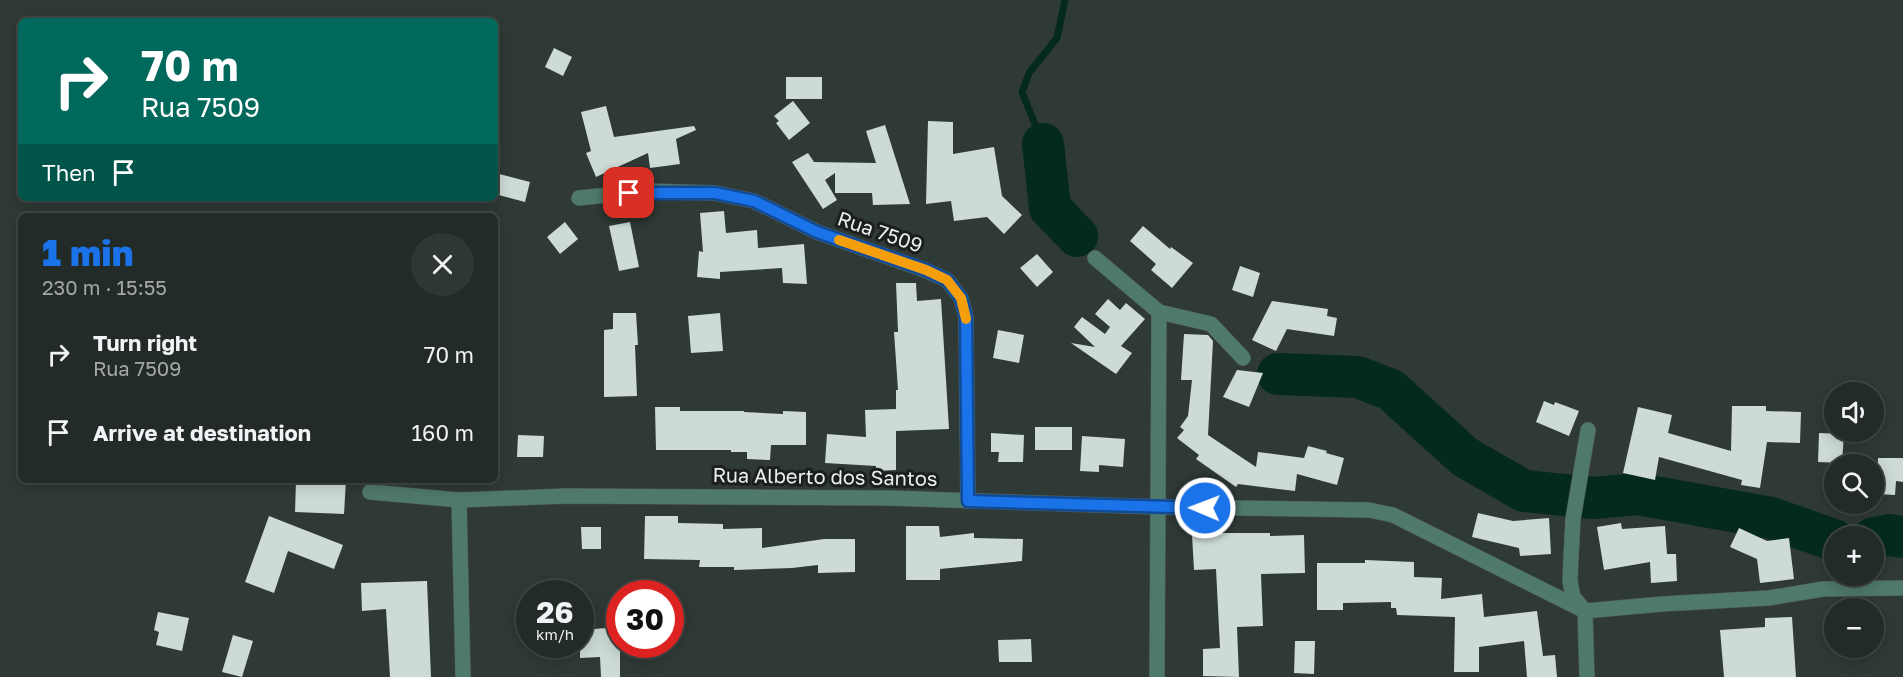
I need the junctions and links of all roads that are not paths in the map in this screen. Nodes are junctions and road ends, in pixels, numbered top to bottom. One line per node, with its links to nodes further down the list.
1 (579, 198): 8 (street, Rua 7509)
2 (1095, 258): 3 (street)
3 (1159, 312): 4 (street); 9 (street)
4 (1243, 358)
5 (1588, 430): 11 (street)
6 (370, 492): 7 (street, Rua Alberto dos Santos)
7 (459, 500): 8 (street, Rua Alberto dos Santos); 12 (street)
8 (968, 501): 9 (street, Rua Alberto dos Santos)
9 (1158, 507): 11 (street, Rua Alberto dos Santos); 13 (street)
10 (1903, 588): 11 (street)
11 (1586, 611): 14 (street)
12 (463, 677)
13 (1157, 677)
14 (1587, 677)

